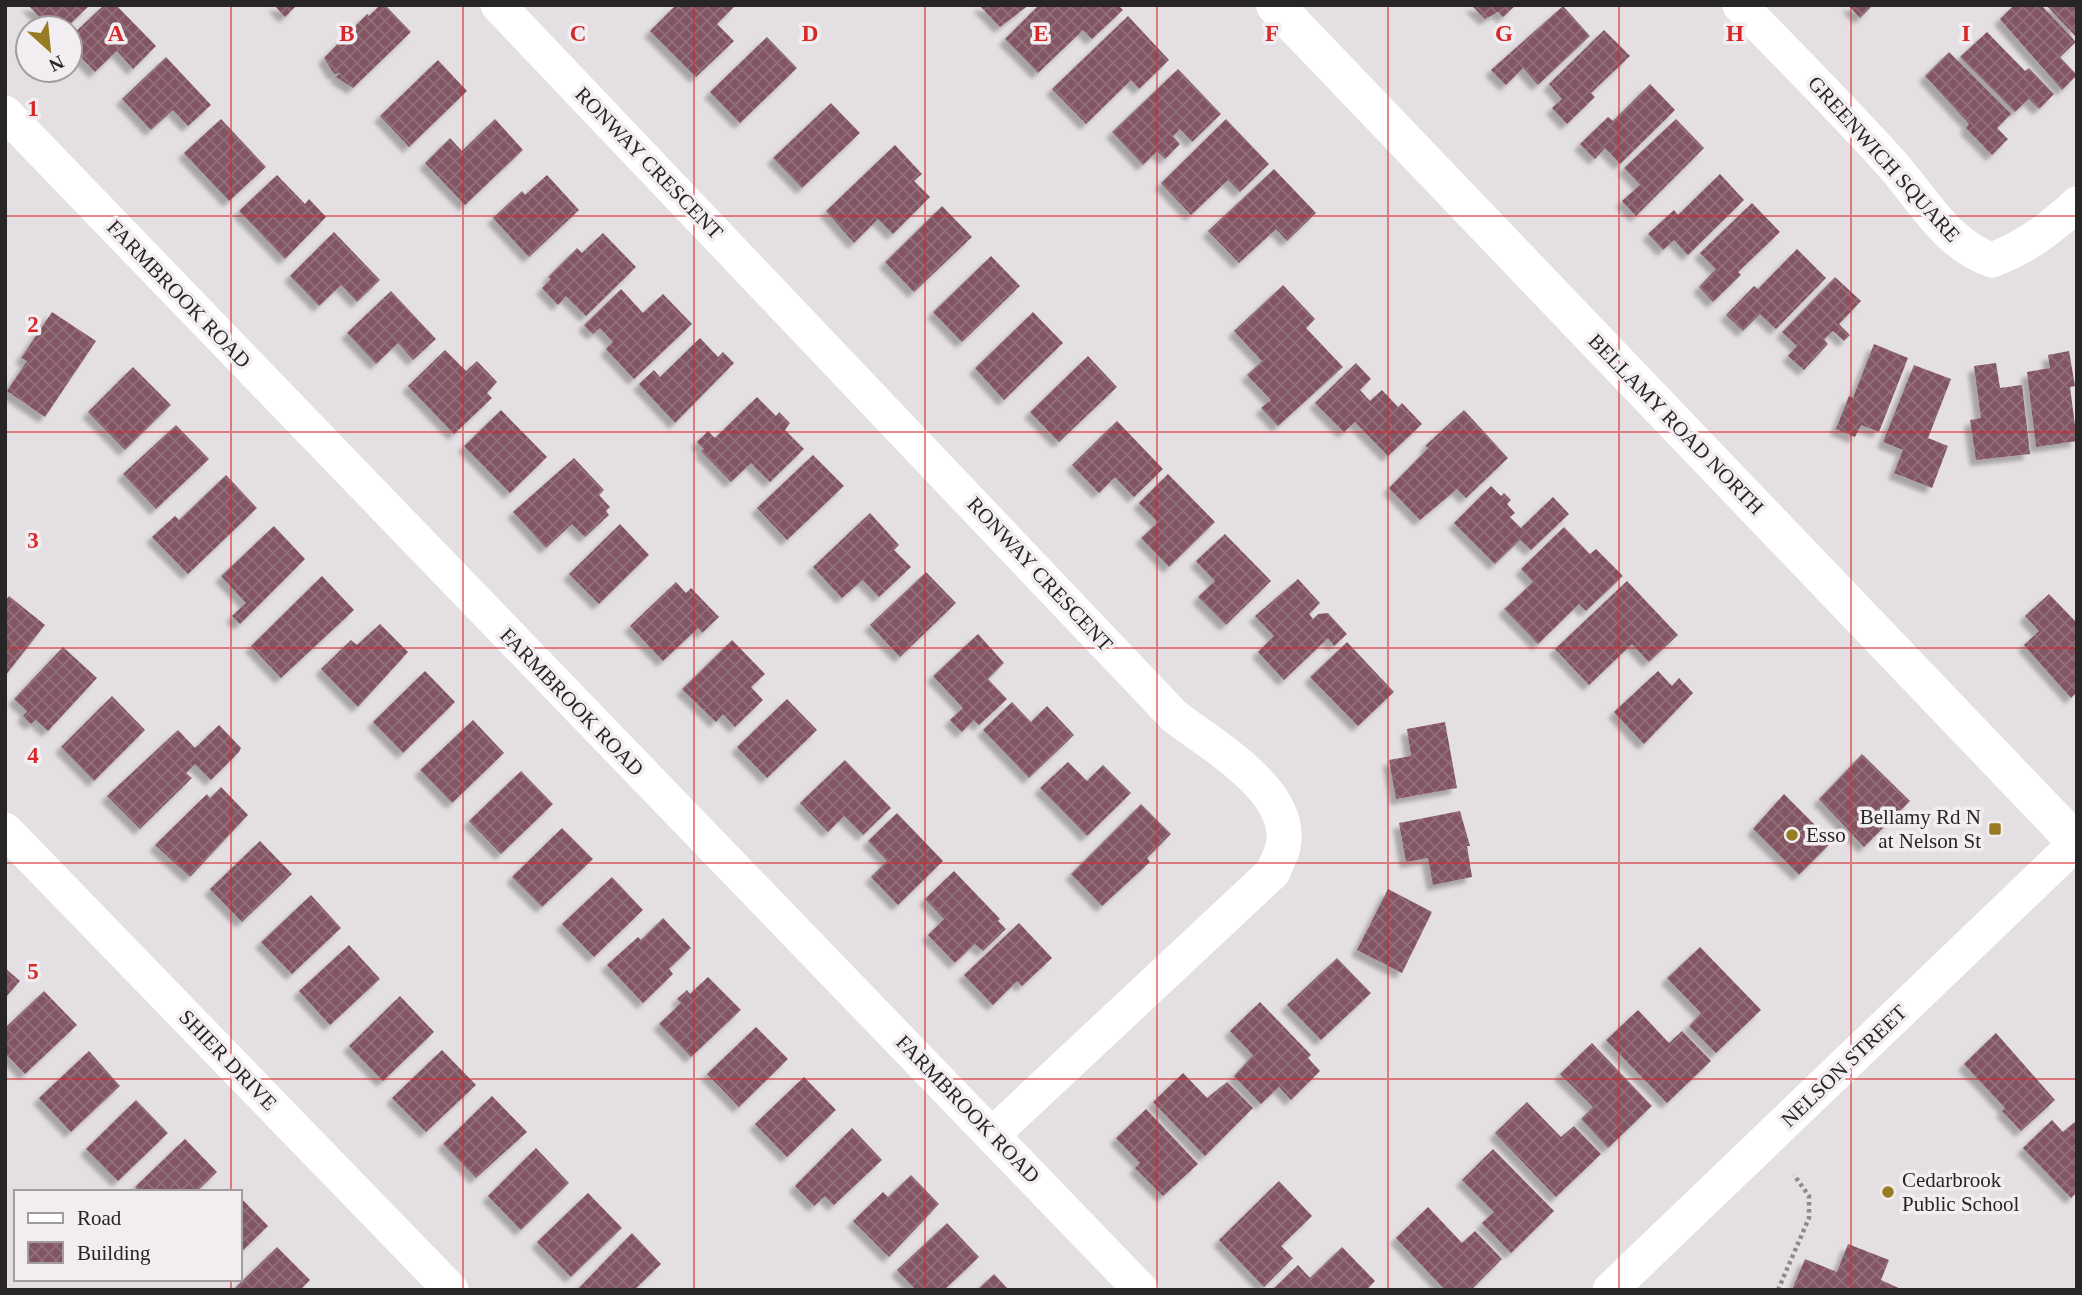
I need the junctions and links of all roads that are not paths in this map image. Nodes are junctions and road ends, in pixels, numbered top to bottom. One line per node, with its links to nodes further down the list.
1 (498, 5): 8 (street, RONWAY CRESCENT)
2 (1275, 5): 7 (street, BELLAMY ROAD NORTH)
3 (1740, 5): 5 (street, GREENWICH SQUARE)
4 (5, 113): 8 (street, FARMBROOK ROAD)
5 (2077, 204)
6 (5, 830): 9 (street, SHIER DRIVE)
7 (2076, 843): 11 (street, NELSON STREET)
8 (993, 1134): 10 (street, FARMBROOK ROAD)
9 (451, 1290)
10 (1142, 1290)
11 (1610, 1290)

